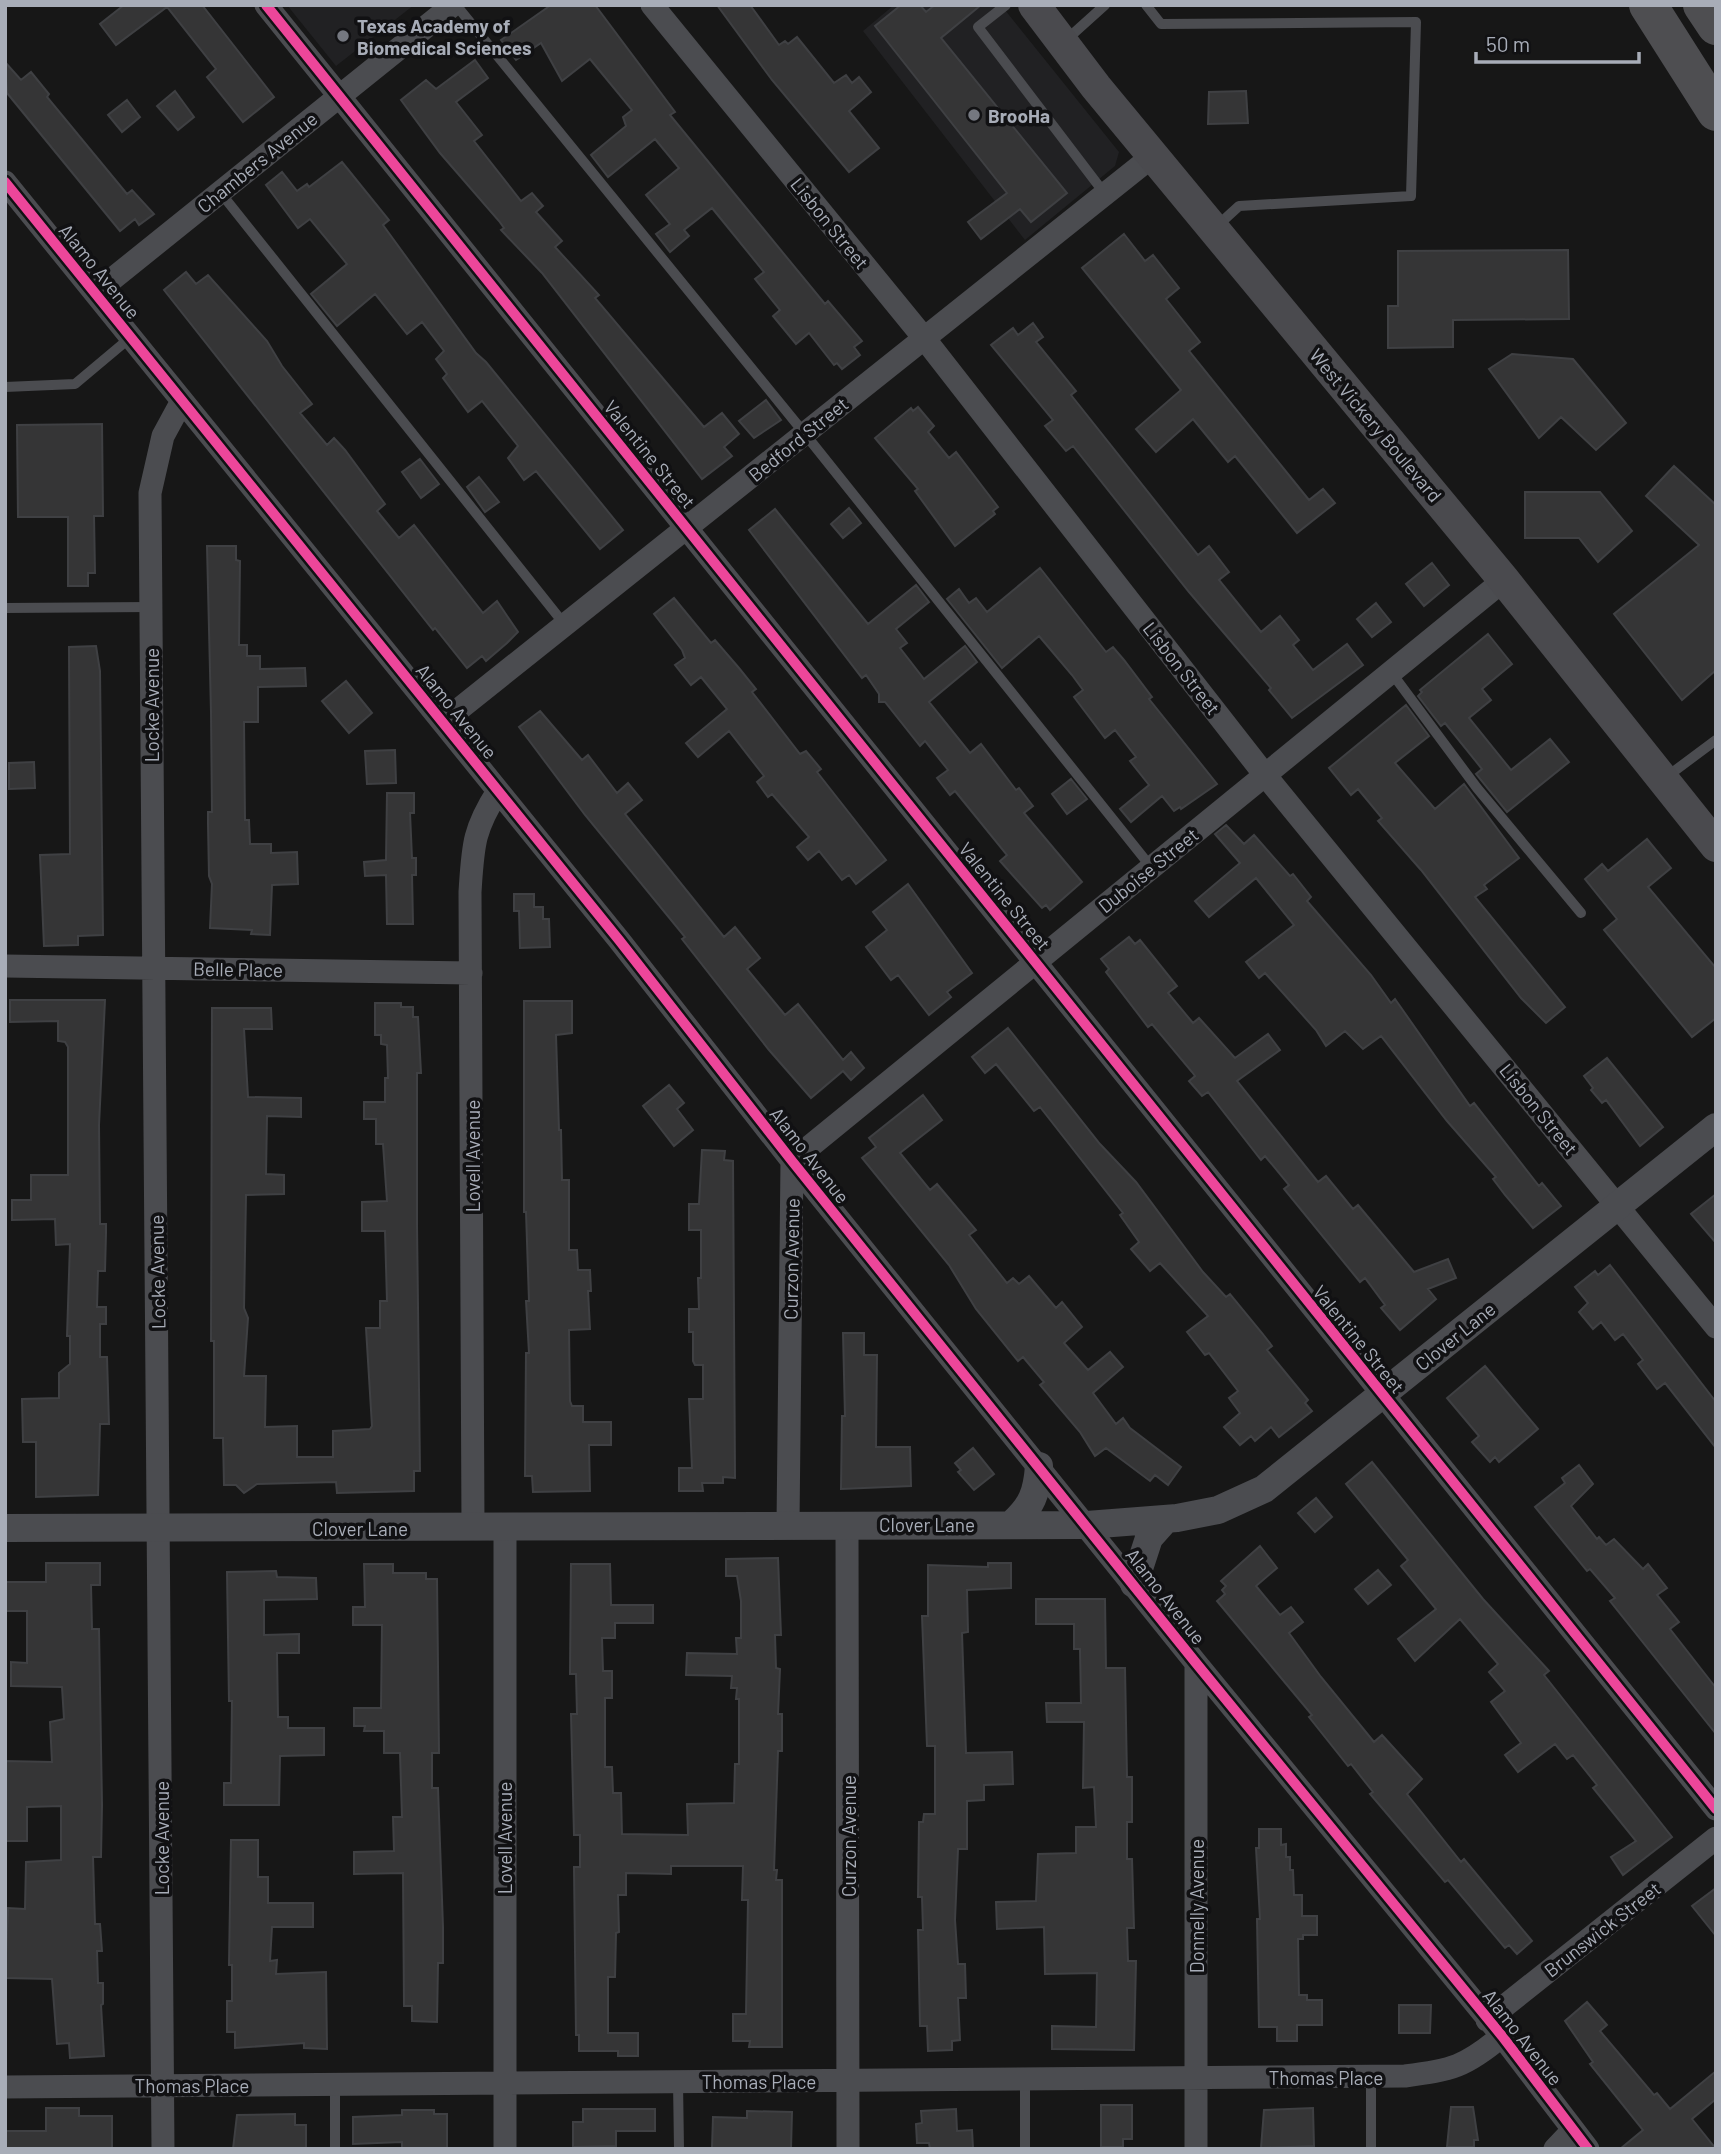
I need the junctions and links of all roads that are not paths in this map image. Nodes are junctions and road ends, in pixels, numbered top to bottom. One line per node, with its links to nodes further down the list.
1 (266, 5): 12 (street, Valentine Street)
2 (454, 5): 12 (street, Chambers Avenue); 24 (lane)
3 (652, 5): 21 (street, Lisbon Street)
4 (1006, 5): 17 (lane)
5 (1034, 5): 11 (main road, West Vickery Boulevard)
6 (1105, 5): 11 (lane)
7 (1146, 5): 18 (lane)
8 (1648, 5): 13 (highway)
9 (1702, 5): 10 (highway)
10 (1716, 26)
11 (1063, 43): 14 (main road, West Vickery Boulevard)
12 (339, 96): 16 (street, Chambers Avenue); 25 (street, Valentine Street)
13 (1716, 112)
14 (1154, 155): 17 (street, Bedford Street); 18 (main road, West Vickery Boulevard)
15 (5, 182): 19 (street, Alamo Avenue)
16 (220, 192): 19 (street, Chambers Avenue); 29 (lane)
17 (1105, 194): 21 (street, Bedford Street)
18 (1214, 229): 26 (main road, West Vickery Boulevard)
19 (95, 293): 20 (street, Alamo Avenue)
20 (131, 337): 22 (lane); 23 (street, Alamo Avenue)
21 (924, 338): 24 (street, Bedford Street); 33 (street, Lisbon Street)
22 (5, 387)
23 (182, 401): 27 (street, Locke Avenue); 31 (street, Alamo Avenue)
24 (805, 433): 25 (street, Bedford Street); 37 (lane)
25 (687, 528): 29 (street, Bedford Street); 39 (street, Valentine Street)
26 (1504, 580): 30 (street, Duboise Street); 34 (main road, West Vickery Boulevard)
27 (151, 607): 28 (lane); 41 (street, Locke Avenue)
28 (5, 608)
29 (565, 625): 31 (street, Bedford Street)
30 (1391, 672): 33 (street, Duboise Street); 38 (lane)
31 (443, 722): 35 (street, Alamo Avenue)
32 (1716, 740): 34 (lane)
33 (1265, 775): 37 (street, Duboise Street); 45 (street, Lisbon Street)
34 (1663, 780): 36 (main road, West Vickery Boulevard)
35 (498, 791): 42 (street, Lovell Avenue); 44 (street, Alamo Avenue)
36 (1716, 846)
37 (1151, 867): 39 (street, Duboise Street)
38 (1580, 913)
39 (1035, 962): 44 (street, Duboise Street); 47 (street, Valentine Street)
40 (5, 966): 41 (street, Belle Place)
41 (153, 968): 42 (street, Belle Place); 57 (street, Locke Avenue)
42 (471, 973): 54 (street, Lovell Avenue)
43 (1716, 1127): 45 (street, Clover Lane)
44 (792, 1161): 48 (street, Alamo Avenue); 50 (street, Curzon Avenue)
45 (1618, 1206): 46 (street, Lisbon Street); 47 (street, Clover Lane)
46 (1716, 1327)
47 (1381, 1395): 49 (street, Clover Lane); 60 (street, Valentine Street)
48 (1038, 1466): 52 (street); 53 (street, Alamo Avenue)
49 (1166, 1519): 53 (street, Clover Lane); 58 (street)
50 (788, 1524): 51 (street, Clover Lane); 55 (street, Clover Lane)
51 (848, 1524): 52 (street, Clover Lane); 66 (street, Curzon Avenue)
52 (1012, 1524): 53 (street, Clover Lane)
53 (1087, 1525): 58 (street, Alamo Avenue)
54 (473, 1527): 55 (street, Clover Lane); 57 (street, Clover Lane)
55 (505, 1527): 68 (street, Lovell Avenue)
56 (5, 1528): 57 (street, Clover Lane)
57 (160, 1530): 70 (street, Locke Avenue)
58 (1135, 1584): 59 (street, Alamo Avenue)
59 (1196, 1663): 62 (street, Alamo Avenue); 64 (street, Donnelly Avenue)
60 (1716, 1810)
61 (1716, 1838): 62 (street, Brunswick Street)
62 (1494, 2028): 63 (street, Thomas Place); 72 (street, Alamo Avenue)
63 (1371, 2076): 64 (street, Thomas Place); 80 (lane)
64 (1196, 2078): 65 (street, Thomas Place); 79 (street, Donnelly Avenue)
65 (1025, 2079): 66 (street, Thomas Place); 78 (lane)
66 (848, 2080): 67 (street, Thomas Place); 77 (street, Curzon Avenue)
67 (678, 2082): 68 (street, Thomas Place); 76 (lane)
68 (504, 2083): 69 (street, Thomas Place); 75 (street, Lovell Avenue)
69 (335, 2084): 70 (street, Thomas Place); 74 (lane)
70 (162, 2086): 71 (street, Thomas Place); 73 (street, Locke Avenue)
71 (5, 2087)
72 (1573, 2130): 81 (street); 82 (street, Alamo Avenue)
73 (163, 2149)
74 (335, 2149)
75 (505, 2149)
76 (679, 2149)
77 (848, 2149)
78 (1025, 2149)
79 (1196, 2149)
80 (1371, 2149)
81 (1555, 2149)
82 (1588, 2149)

